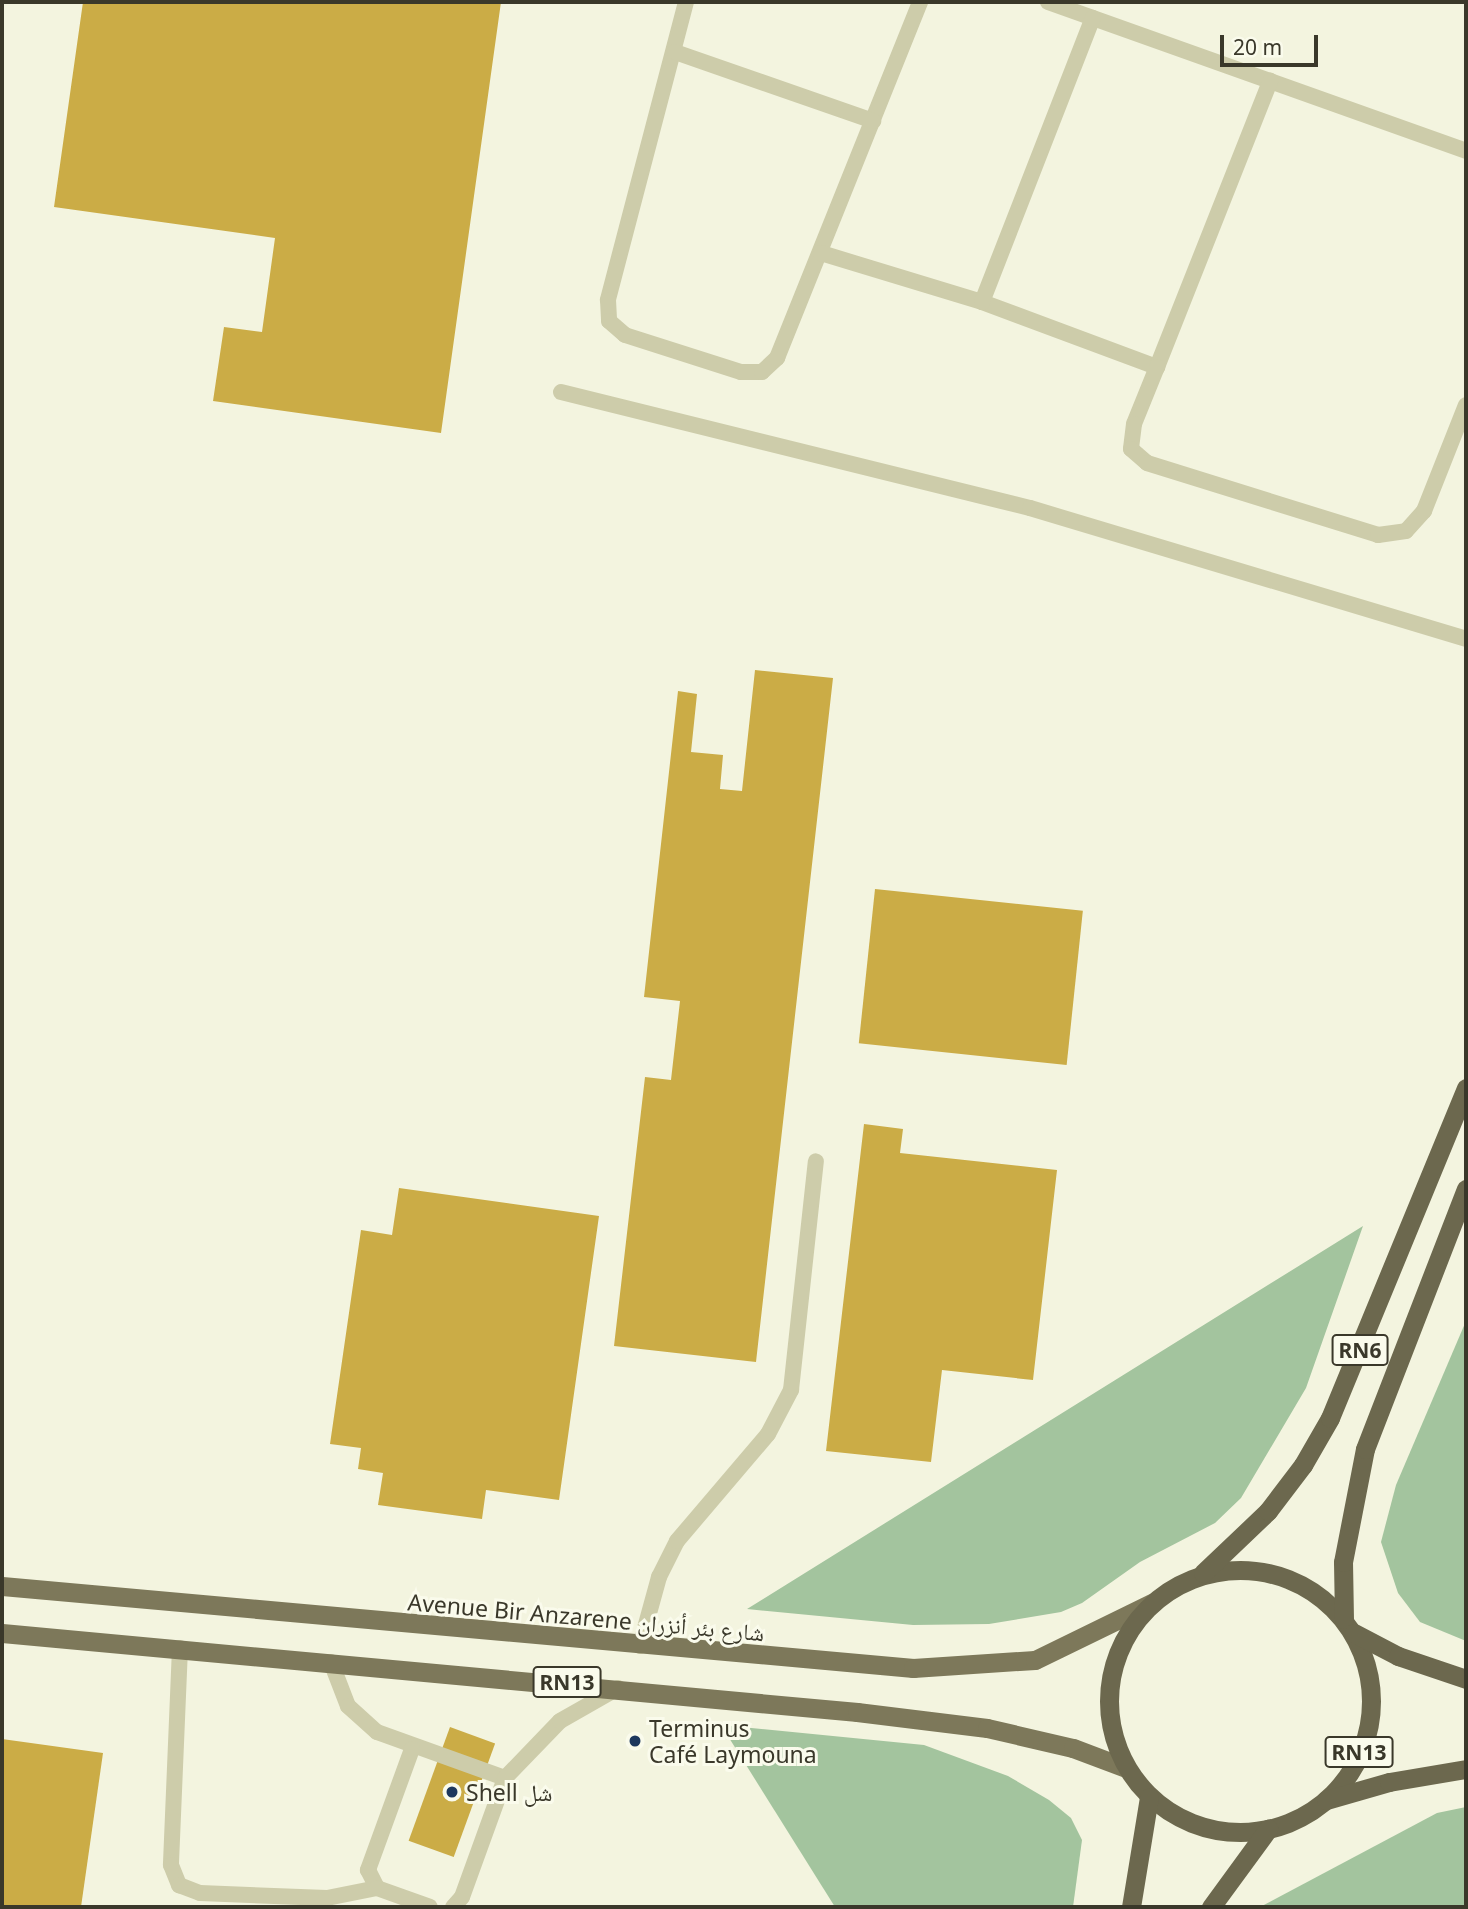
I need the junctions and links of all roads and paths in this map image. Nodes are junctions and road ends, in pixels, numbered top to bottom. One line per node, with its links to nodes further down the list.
1 (686, 2): 5 (lane)
2 (920, 2): 7 (lane)
3 (1048, 2): 4 (lane)
4 (1093, 18): 6 (lane); 10 (lane)
5 (675, 52): 7 (lane); 9 (lane)
6 (1270, 81): 8 (lane); 11 (lane)
7 (873, 121): 9 (lane)
8 (1466, 151)
9 (821, 253): 10 (lane)
10 (982, 302): 11 (lane)
11 (1157, 367): 13 (lane)
12 (561, 392): 14 (lane)
13 (1466, 405)
14 (1466, 639)
15 (1466, 1088): 18 (highway, RN6)
16 (816, 1161): 23 (lane)
17 (1466, 1189): 21 (highway, RN6)
18 (1197, 1577): 20 (highway, RN13); 21 (highway, RN13)
19 (2, 1586): 23 (main road, Avenue Bir Anzarene شارع بئر أنزران / RN13)
20 (1154, 1602): 23 (main road, Avenue Bir Anzarene شارع بئر أنزران / RN13); 29 (highway, RN13)
21 (1349, 1626): 26 (highway, RN13); 33 (highway, RN13)
22 (2, 1633): 24 (main road, RN13)
23 (640, 1646)
24 (180, 1648): 25 (main road, RN13); 36 (lane)
25 (331, 1662): 27 (main road, RN13); 28 (lane)
26 (1466, 1679)
27 (620, 1687): 29 (main road, RN13); 31 (lane)
28 (412, 1749): 31 (lane); 35 (lane)
29 (1126, 1768): 32 (highway, RN13)
30 (1466, 1769): 33 (highway, RN13)
31 (505, 1778): 38 (lane)
32 (1149, 1797): 34 (highway, RN13); 39 (highway)
33 (1326, 1800): 34 (highway, RN13)
34 (1268, 1829): 40 (highway)
35 (377, 1888): 36 (lane); 37 (lane)
36 (326, 1903)
37 (430, 1907)
38 (453, 1907)
39 (1131, 1907)
40 (1211, 1907)

